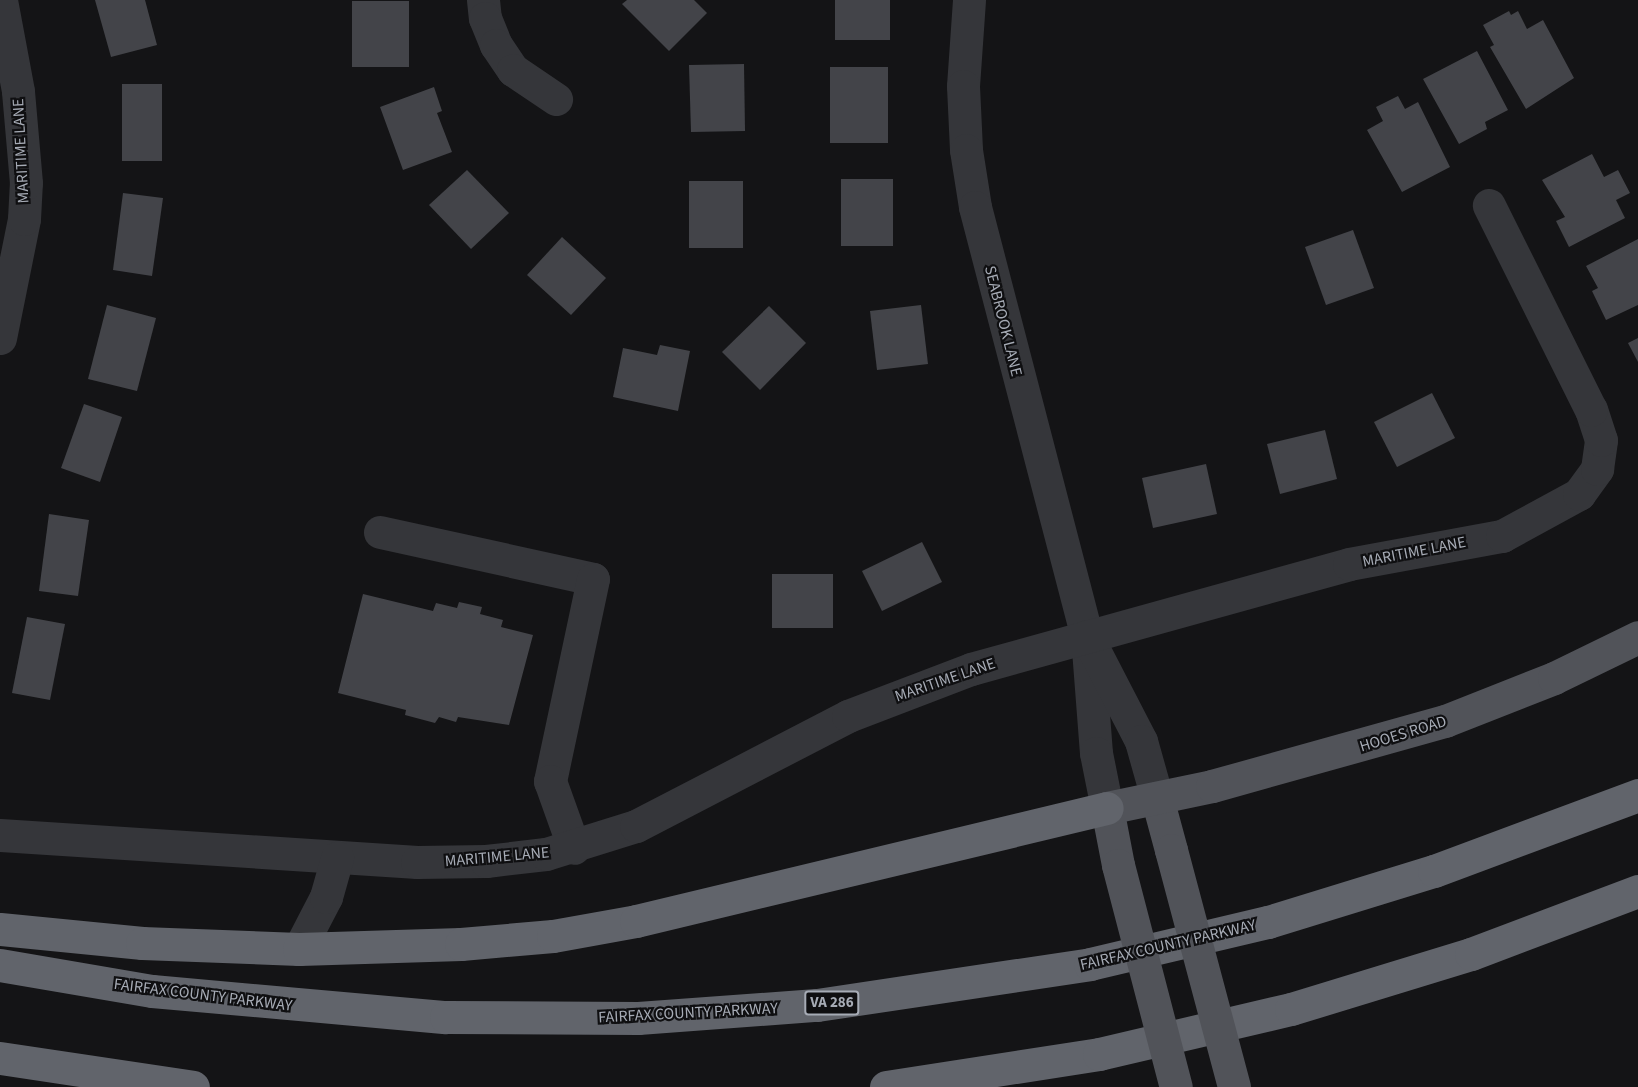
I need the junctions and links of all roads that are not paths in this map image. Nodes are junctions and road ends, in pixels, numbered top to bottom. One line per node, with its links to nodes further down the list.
1 (1, 0): 4 (street, MARITIME LANE)
2 (483, 0): 5 (street)
3 (969, 0): 9 (street, SEABROOK LANE)
4 (9, 92): 7 (street, MARITIME LANE)
5 (556, 99)
6 (1489, 205): 9 (street, MARITIME LANE)
7 (0, 338)
8 (380, 532): 15 (street)
9 (1087, 636): 12 (street, SEABROOK LANE); 13 (street, SEABROOK LANE); 15 (street, MARITIME LANE)
10 (1638, 637): 12 (main road, HOOES ROAD)
11 (1638, 795): 20 (highway, FAIRFAX COUNTY PARKWAY / VA 286)
12 (1157, 798): 13 (main road, HOOES ROAD); 25 (main road, bridge)
13 (1107, 808): 19 (highway); 24 (main road, bridge)
14 (0, 835): 16 (street, MARITIME LANE)
15 (574, 848): 16 (street, MARITIME LANE)
16 (337, 858): 19 (street)
17 (1638, 891): 23 (highway)
18 (0, 929): 19 (highway)
19 (299, 949)
20 (0, 966)
21 (0, 1058): 22 (highway)
22 (192, 1087)
23 (886, 1087)
24 (1176, 1087)
25 (1234, 1087)

